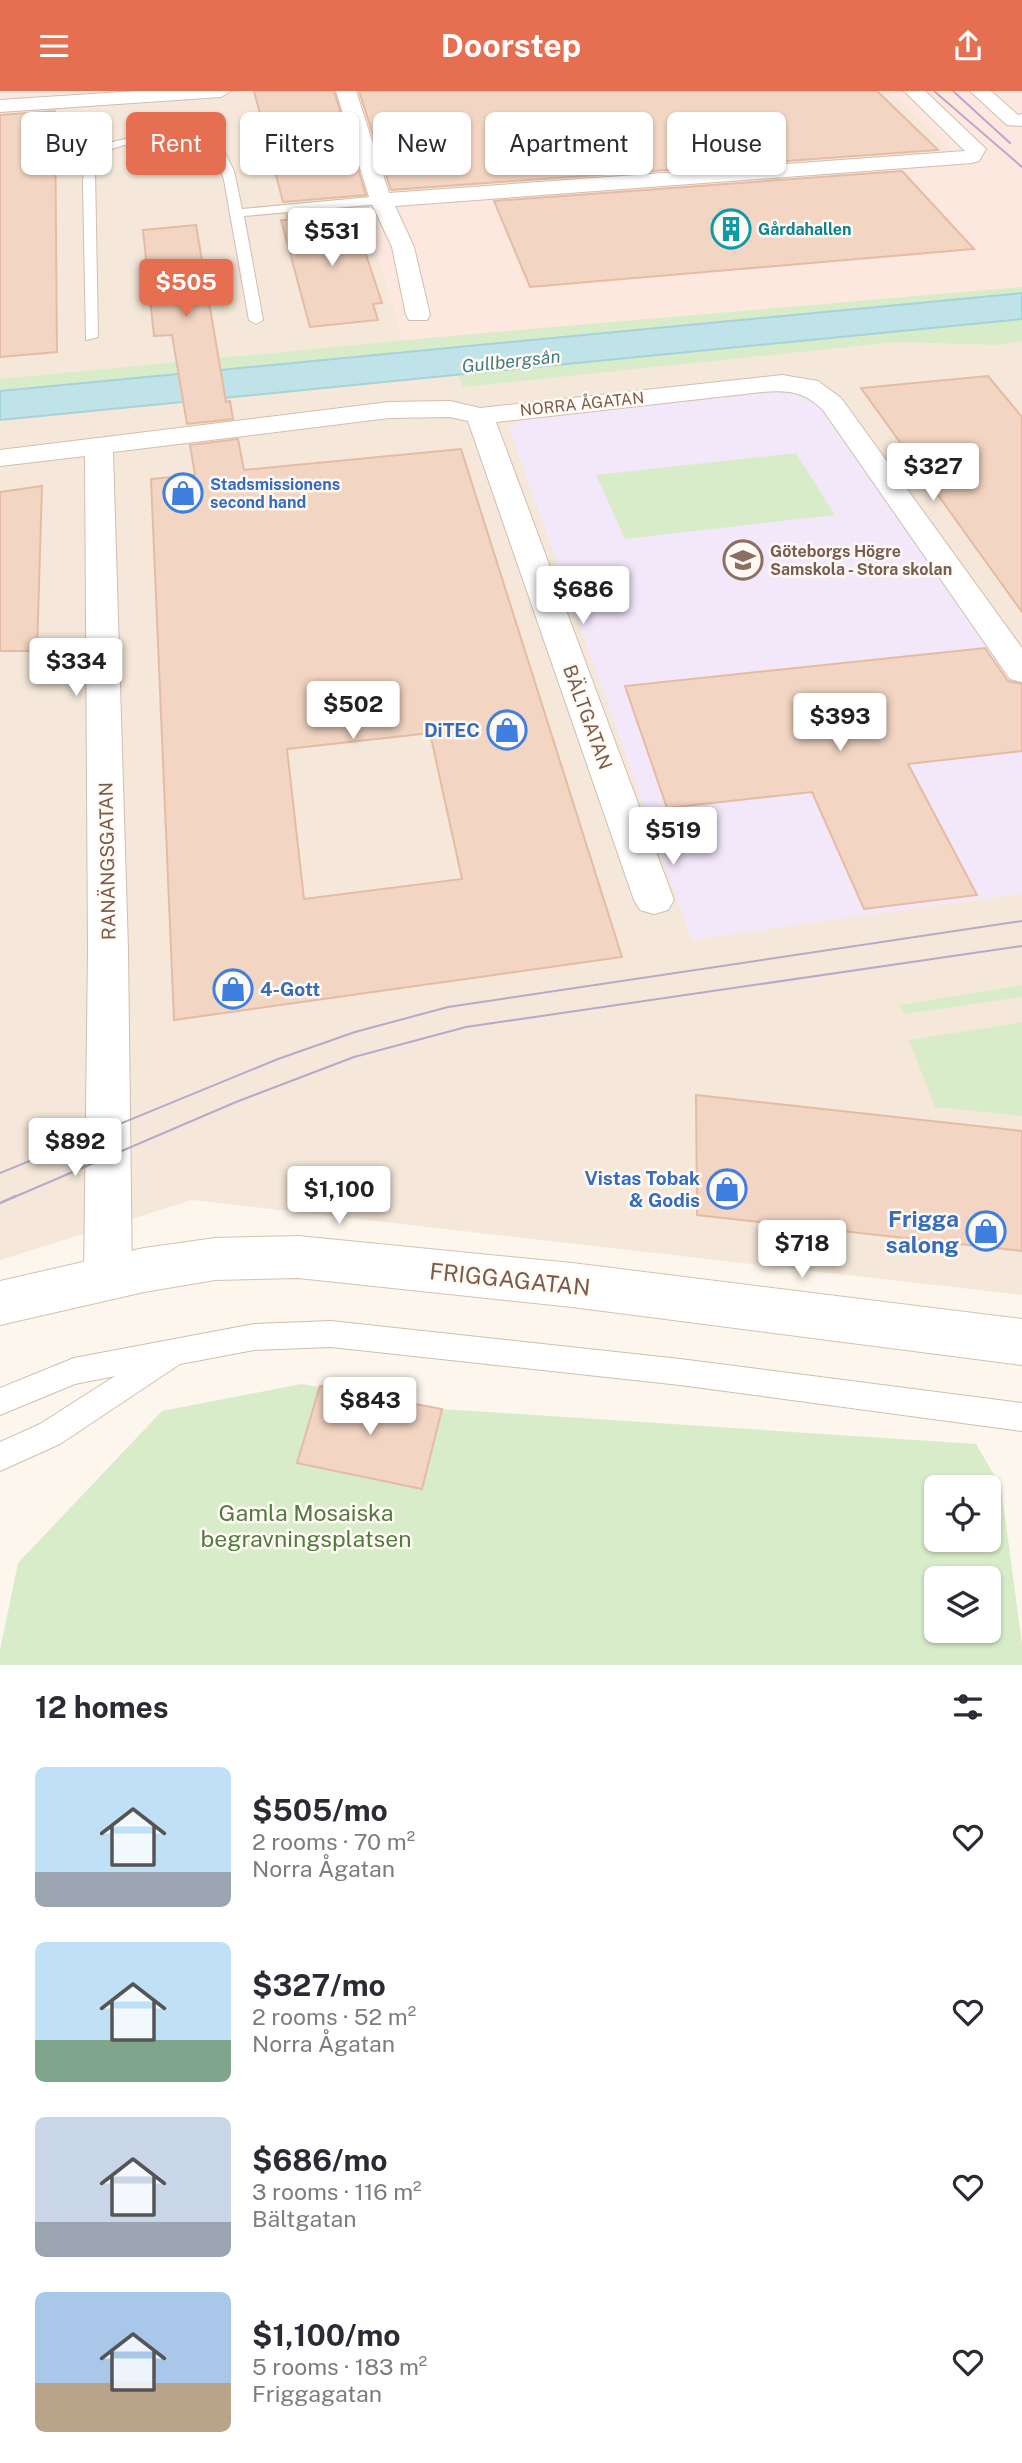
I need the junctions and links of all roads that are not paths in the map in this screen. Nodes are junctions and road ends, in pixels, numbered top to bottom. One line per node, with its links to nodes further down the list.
1 (104, 91): 6 (street)
2 (221, 91): 7 (street)
3 (346, 91): 9 (street)
4 (914, 91): 9 (street)
5 (980, 91): 8 (street)
6 (0, 98)
7 (0, 106)
8 (1018, 120)
9 (381, 200): 10 (lane); 11 (street)
10 (237, 213): 12 (lane); 13 (lane)
11 (418, 316)
12 (256, 320)
13 (92, 337)
14 (480, 415): 15 (street, NORRA ÅGATAN); 17 (street, NORRA ÅGATAN); 18 (street, BÄLTGATAN)
15 (99, 446): 16 (street, NORRA ÅGATAN); 19 (street, RANÄNGSGATAN)
16 (0, 458)
17 (1022, 672)
18 (654, 900)
19 (108, 1276): 20 (street, FRIGGAGATAN); 21 (street, FRIGGAGATAN)
20 (0, 1303)
21 (1022, 1342)
22 (177, 1352): 23 (lane); 24 (lane); 25 (lane)
23 (0, 1402)
24 (1022, 1417)
25 (0, 1457)

